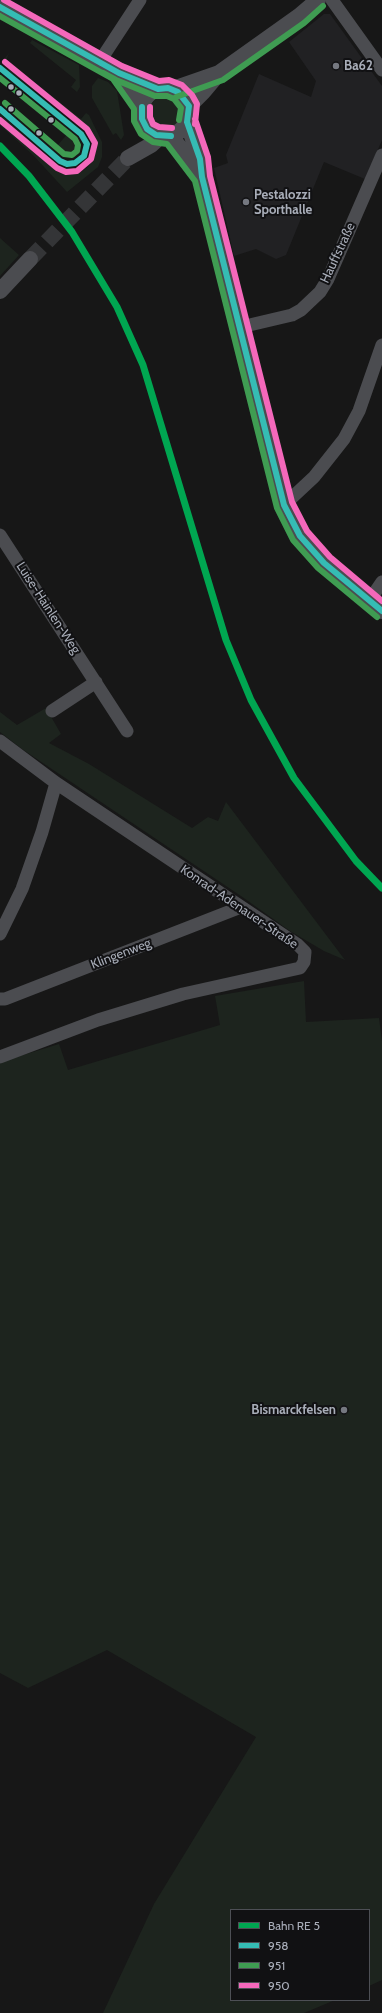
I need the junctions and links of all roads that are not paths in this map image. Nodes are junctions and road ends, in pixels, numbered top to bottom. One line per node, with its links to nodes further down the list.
1 (140, 0): 5 (street)
2 (318, 0): 8 (street)
3 (332, 0): 6 (street)
4 (0, 8): 5 (street)
5 (100, 62): 7 (street)
6 (382, 70)
7 (119, 73): 9 (street); 11 (street)
8 (219, 73): 9 (street); 10 (street)
9 (166, 89): 10 (street); 11 (street)
10 (188, 106): 12 (street)
11 (142, 107): 13 (street)
12 (187, 122): 14 (street); 16 (street)
13 (144, 124): 14 (street); 14 (street)
14 (166, 136): 16 (street)
15 (382, 155): 19 (street, Hauffstraße)
16 (202, 177): 19 (street)
17 (30, 259): 18 (street)
18 (0, 291)
19 (241, 327): 21 (street)
20 (382, 344): 21 (street)
21 (284, 505): 24 (street)
22 (0, 535): 26 (street, Luise-Hainlen-Weg)
23 (382, 582): 24 (street)
24 (369, 601): 25 (street)
25 (382, 611)
26 (96, 682): 27 (street); 28 (street, Luise-Hainlen-Weg)
27 (52, 711)
28 (127, 731)
29 (0, 741): 30 (street, Konrad-Adenauer-Straße)
30 (56, 783): 31 (street, Konrad-Adenauer-Straße); 32 (street)
31 (241, 907): 33 (street, Klingenweg); 34 (street, Konrad-Adenauer-Straße)
32 (0, 934)
33 (0, 999)
34 (0, 1057)

